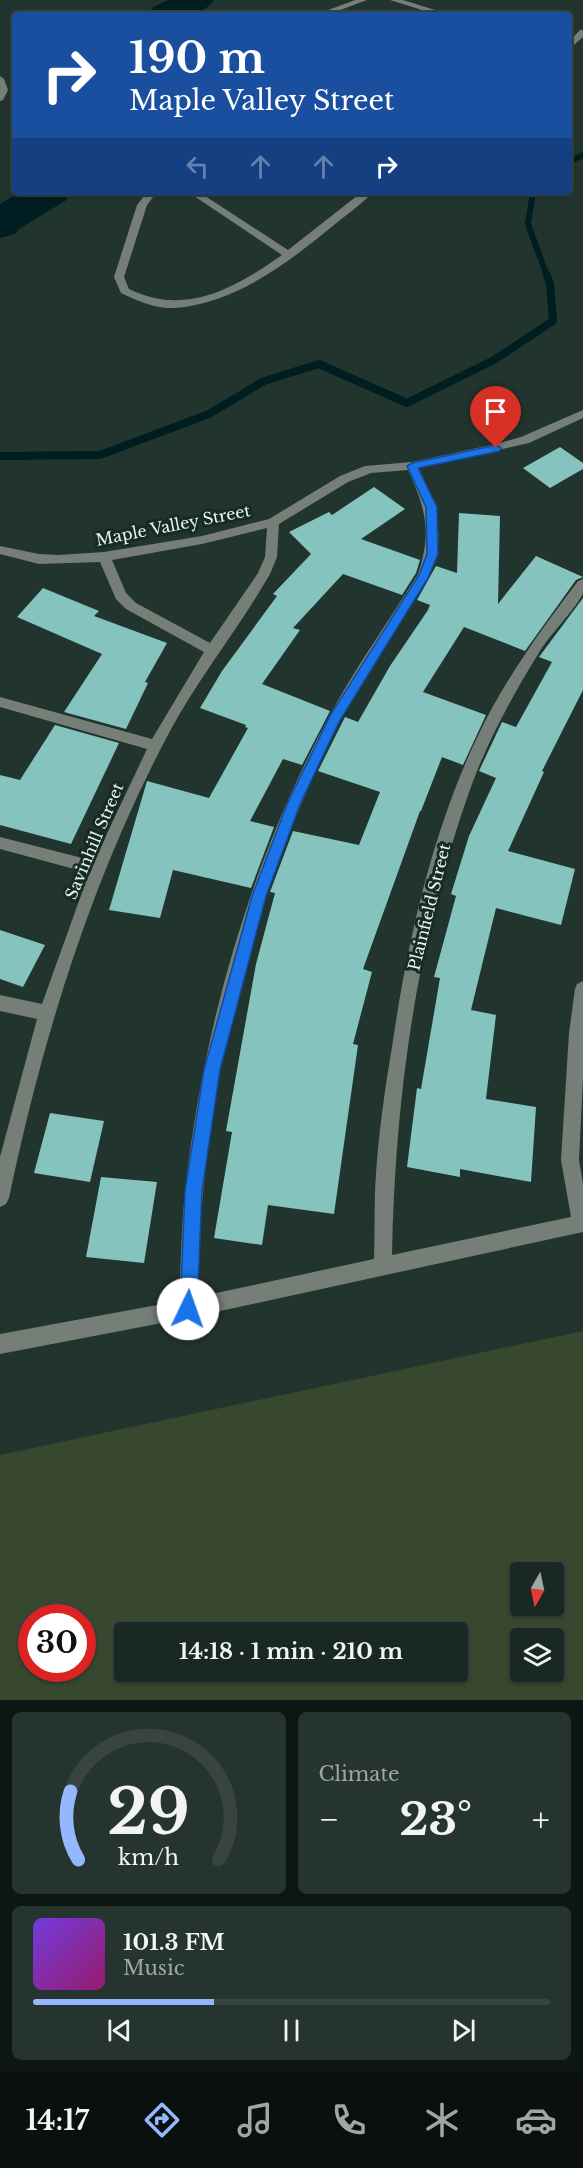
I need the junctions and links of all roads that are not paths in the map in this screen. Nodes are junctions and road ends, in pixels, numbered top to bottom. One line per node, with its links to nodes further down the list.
1 (363, 0): 3 (street)
2 (394, 0): 4 (street)
3 (328, 12)
4 (436, 12)
5 (583, 32): 6 (street)
6 (572, 44)
7 (0, 79): 8 (street)
8 (0, 98)
9 (150, 195): 12 (street)
10 (198, 195): 12 (street)
11 (364, 195): 12 (street)
12 (289, 255)
13 (583, 414): 14 (street, Maple Valley Street)
14 (412, 466): 15 (street, Maple Valley Street); 31 (street)
15 (273, 522): 17 (street, Maple Valley Street); 19 (street, Savinhill Street)
16 (0, 550): 17 (street, Maple Valley Street)
17 (104, 557): 19 (street)
18 (583, 584): 30 (street, Plainfield Street)
19 (213, 651): 21 (street, Savinhill Street)
20 (0, 702): 21 (street)
21 (155, 746): 23 (street, Savinhill Street)
22 (0, 843): 23 (street)
23 (99, 869): 26 (street, Savinhill Street)
24 (583, 989): 29 (street)
25 (0, 1003): 26 (street)
26 (45, 1012): 27 (street, Savinhill Street)
27 (2, 1177): 28 (street, Savinhill Street)
28 (0, 1198)
29 (582, 1223): 30 (street)
30 (383, 1265): 31 (street)
31 (188, 1309): 32 (street)
32 (0, 1344)

